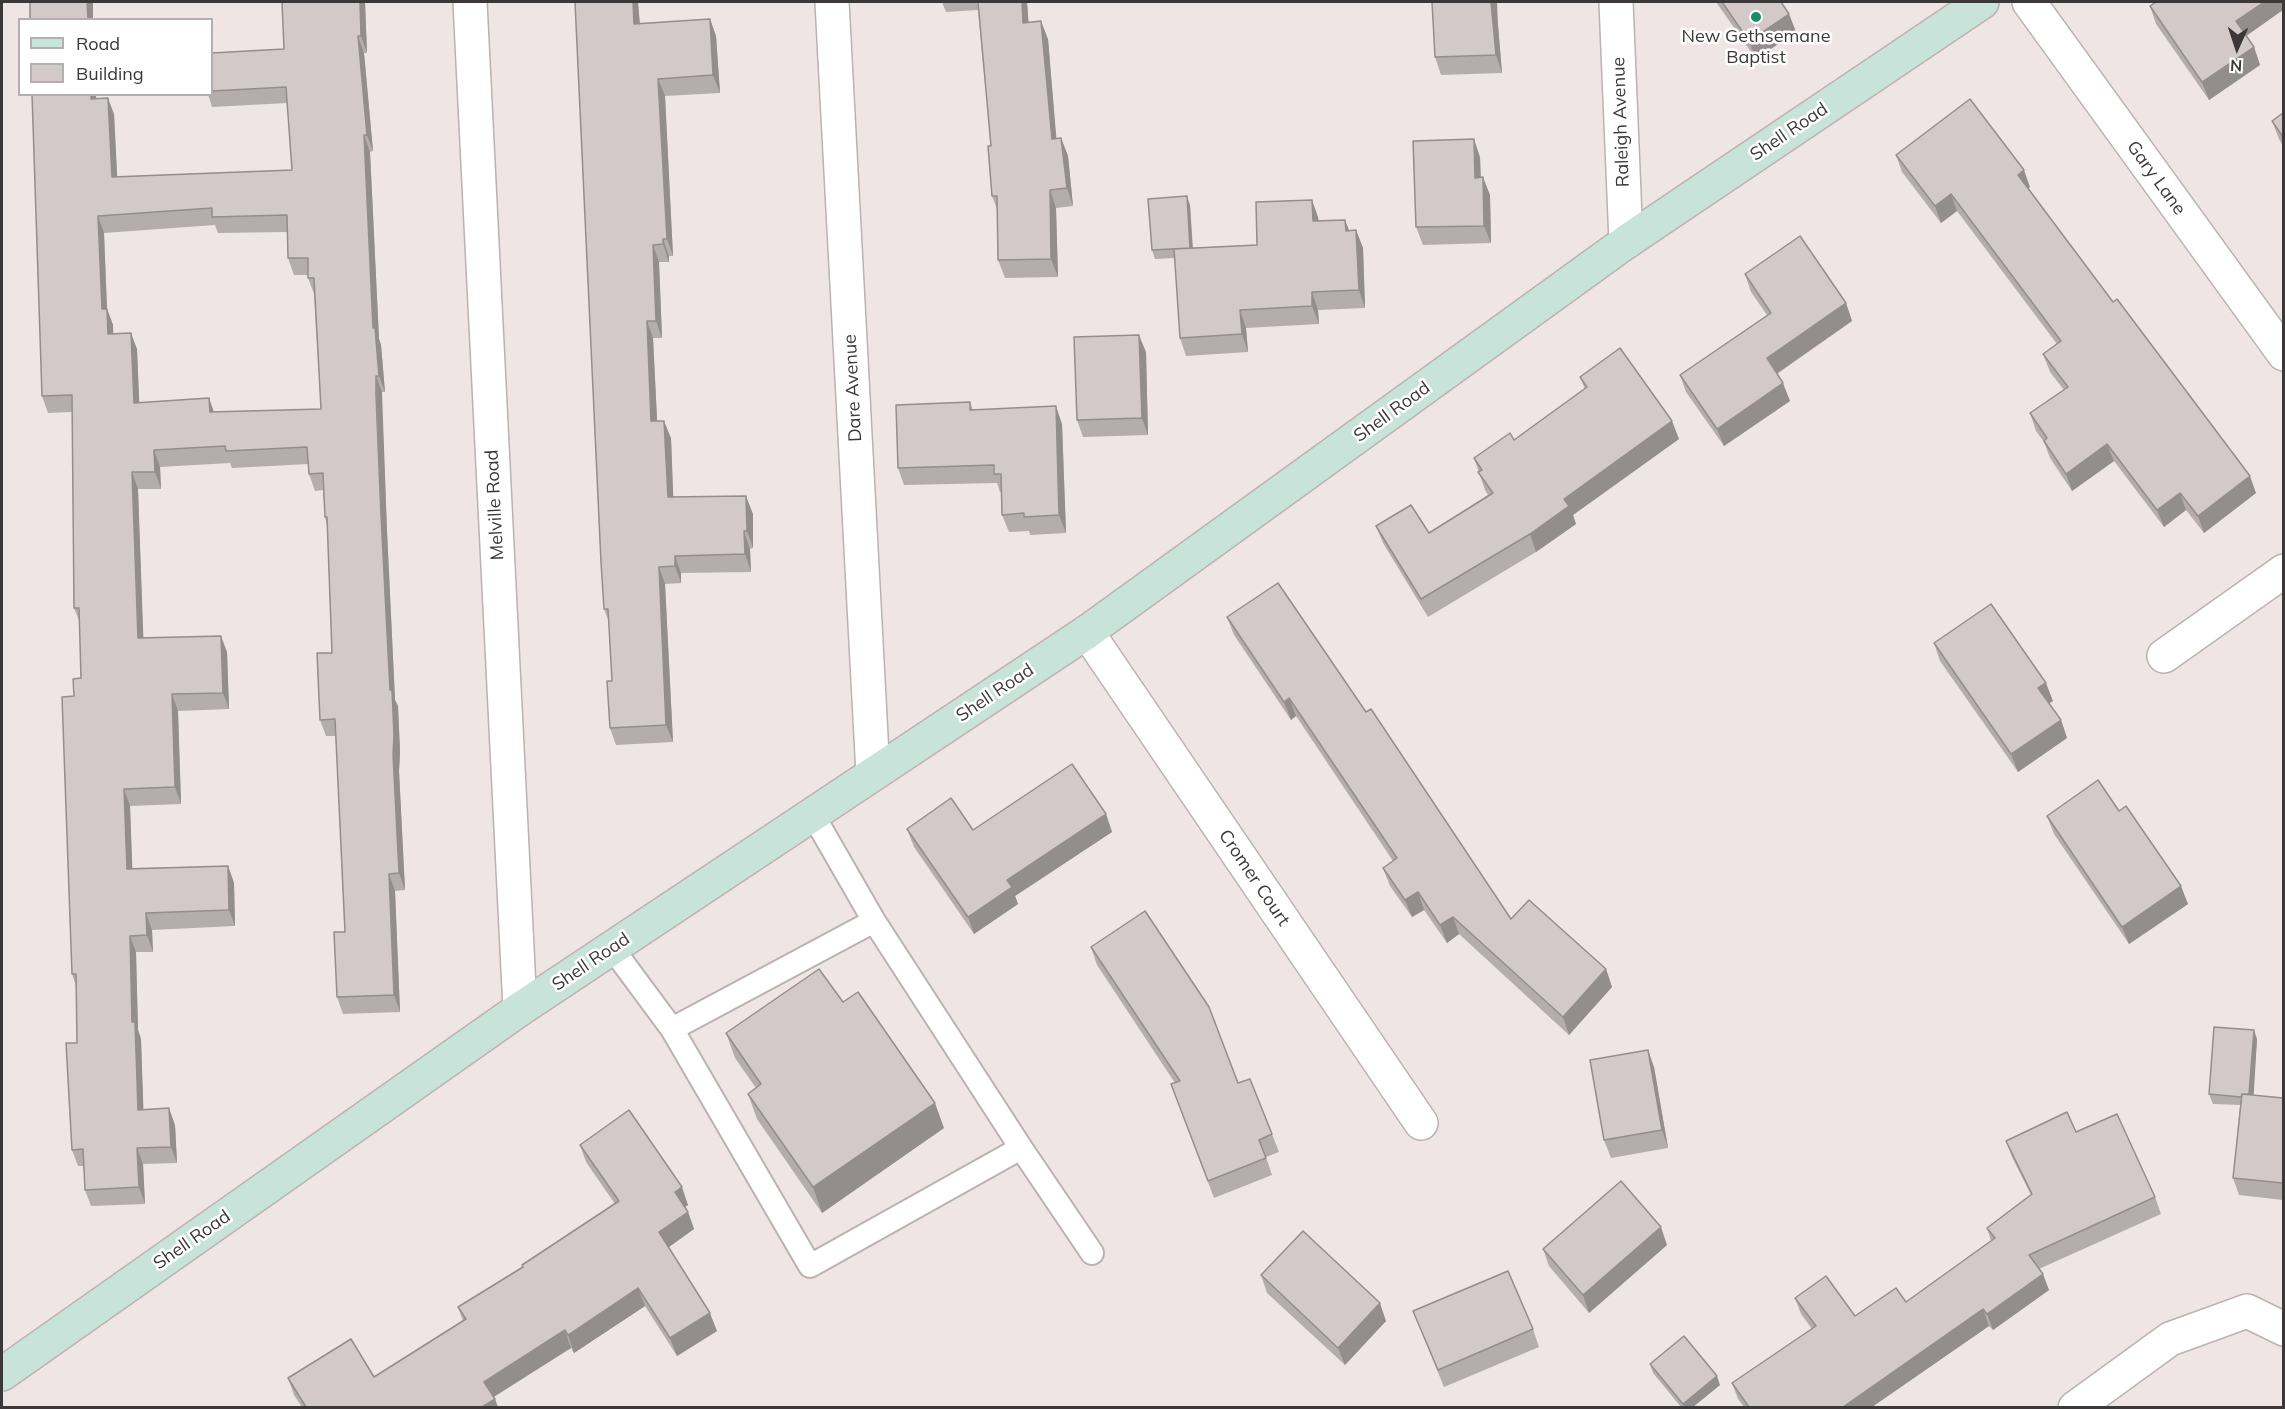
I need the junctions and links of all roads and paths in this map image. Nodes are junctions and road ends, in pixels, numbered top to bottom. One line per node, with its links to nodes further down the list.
1 (470, 2): 15 (street, Melville Road)
2 (832, 2): 11 (street, Dare Avenue)
3 (1616, 2): 6 (street, Raleigh Avenue)
4 (1982, 2): 6 (street, Shell Road)
5 (2029, 2): 7 (street, Gary Lane)
6 (1626, 242): 9 (street, Shell Road)
7 (2283, 354)
8 (2283, 571): 10 (street)
9 (1087, 632): 11 (street, Shell Road); 17 (street, Cromer Court)
10 (2164, 656)
11 (873, 774): 12 (street, Shell Road)
12 (813, 815): 13 (lane); 14 (street, Shell Road)
13 (874, 921): 16 (lane); 18 (lane)
14 (612, 948): 15 (street, Shell Road); 16 (lane)
15 (520, 1009): 21 (street, Shell Road)
16 (672, 1029): 18 (lane)
17 (1421, 1123)
18 (1021, 1148): 19 (lane)
19 (1092, 1253)
20 (2283, 1329): 22 (street)
21 (2, 1374)
22 (2075, 1407)

